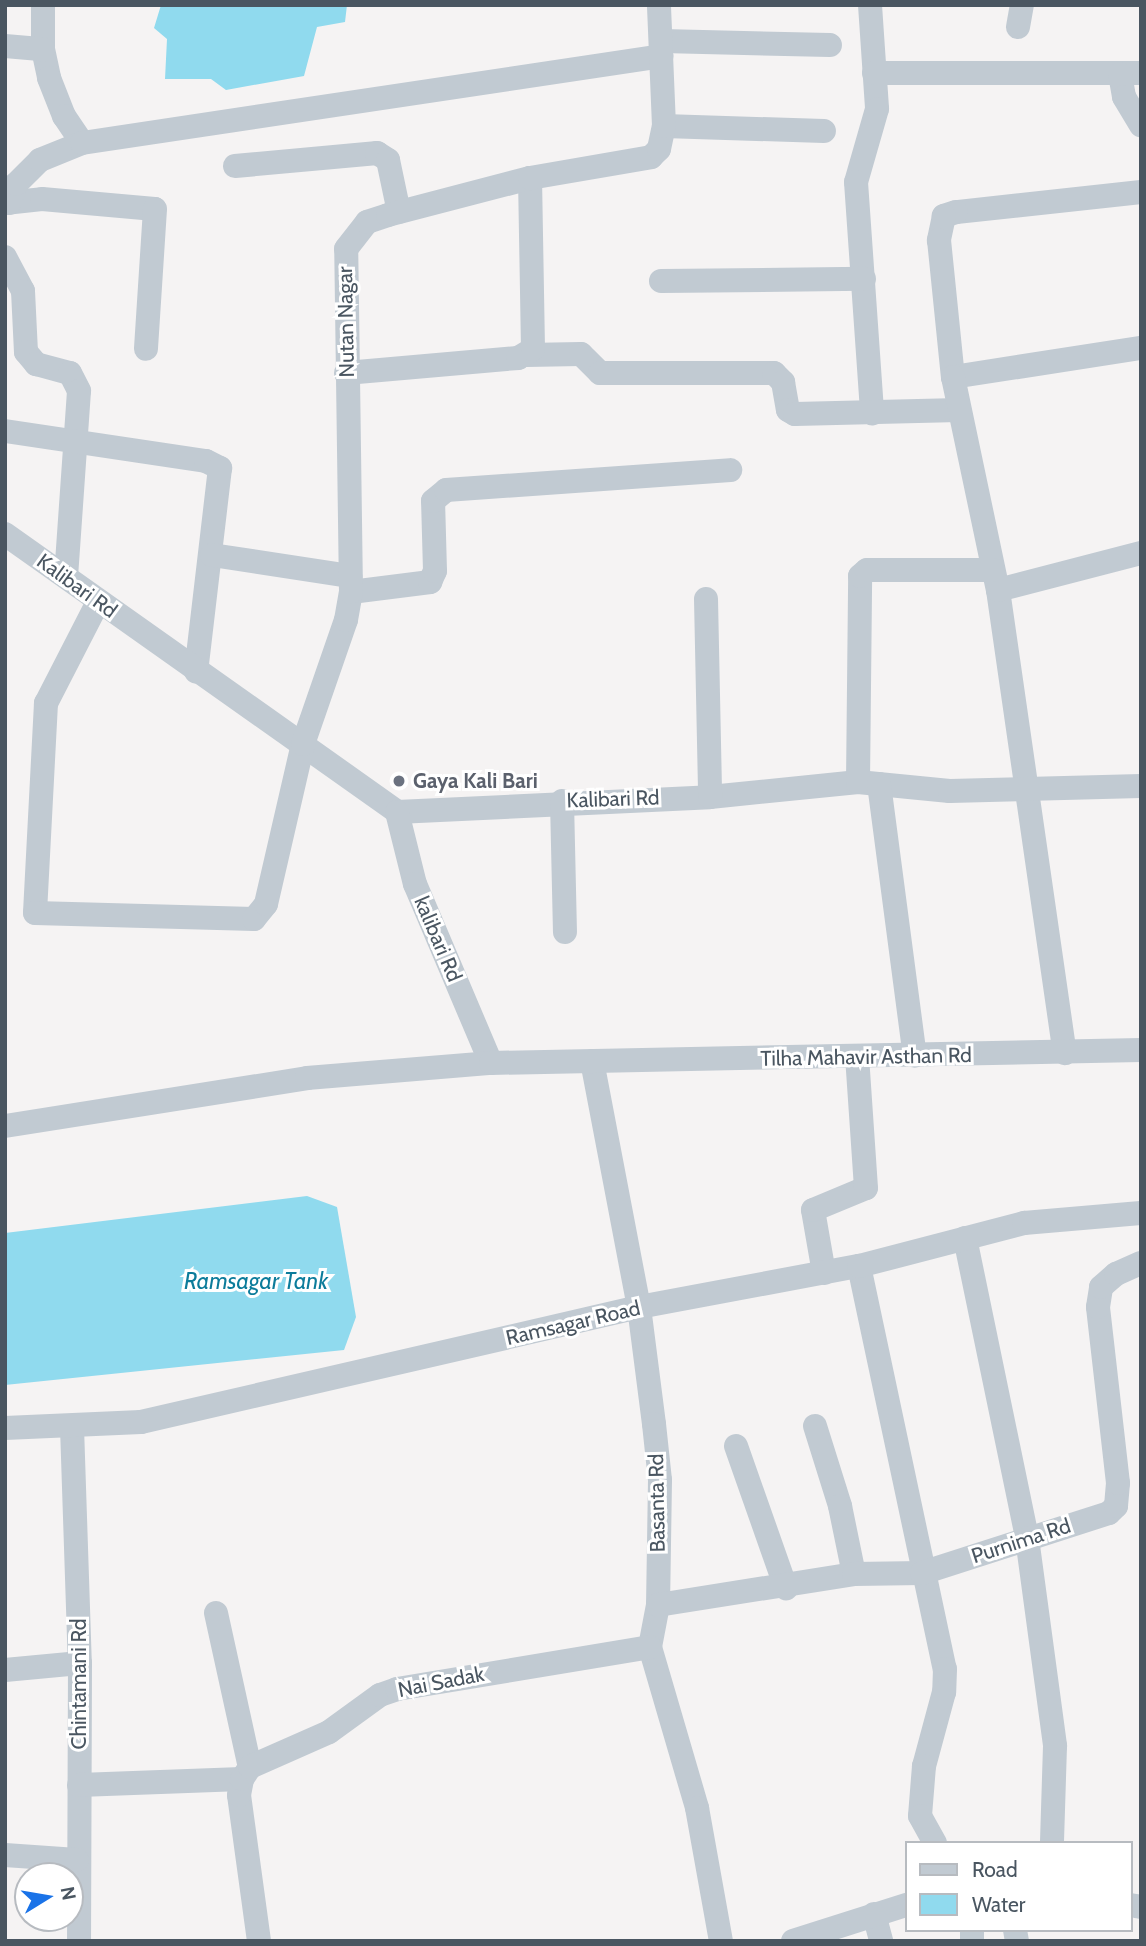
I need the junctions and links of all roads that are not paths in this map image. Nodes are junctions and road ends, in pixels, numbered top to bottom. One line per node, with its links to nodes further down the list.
1 (43, 5): 6 (street)
2 (659, 5): 7 (street, Nutan Nagar)
3 (870, 5): 8 (street)
4 (830, 45): 7 (street)
5 (5, 46): 6 (street)
6 (43, 49): 13 (street)
7 (662, 49): 11 (street, Nutan Nagar); 13 (street)
8 (874, 73): 9 (street); 20 (street)
9 (1130, 73): 10 (street)
10 (1141, 125)
11 (664, 126): 12 (street); 15 (street, Nutan Nagar)
12 (824, 131)
13 (82, 143): 17 (street)
14 (235, 166): 18 (street)
15 (530, 178): 18 (street, Nutan Nagar); 24 (street)
16 (1141, 192): 26 (street)
17 (7, 203): 23 (street)
18 (399, 212): 25 (street, Nutan Nagar)
19 (5, 257): 30 (street)
20 (864, 279): 21 (street); 28 (street)
21 (661, 281)
22 (1141, 348): 26 (street)
23 (146, 349)
24 (526, 355): 25 (street); 28 (street)
25 (346, 373): 37 (street, Nutan Nagar)
26 (953, 377): 27 (street)
27 (959, 410): 28 (street); 36 (street)
28 (872, 413)
29 (5, 431): 30 (street)
30 (75, 439): 34 (street); 35 (street)
31 (730, 470): 37 (street)
32 (8, 544): 35 (street, Kalibari Rd)
33 (1141, 553): 36 (street)
34 (212, 555): 37 (street); 40 (street)
35 (65, 576): 39 (street, Kalibari Rd)
36 (995, 580): 42 (street); 44 (street)
37 (351, 584): 41 (street, Nutan Nagar)
38 (706, 599): 45 (street)
39 (98, 601): 40 (street, Kalibari Rd); 41 (street, Nutan Nagar)
40 (196, 671): 41 (street, Kalibari Rd)
41 (303, 744): 47 (street, Kalibari Rd)
42 (869, 783): 44 (street, Kalibari Rd); 45 (street, Kalibari Rd); 51 (street)
43 (1141, 786): 44 (street, Kalibari Rd)
44 (1028, 789): 50 (street)
45 (710, 796): 46 (street, Kalibari Rd)
46 (562, 800): 47 (street, Kalibari Rd); 48 (street)
47 (397, 812): 54 (street, kalibari Rd)
48 (565, 932)
49 (1141, 1050): 50 (street, Tilha Mahavir Asthan Rd)
50 (1065, 1053): 51 (street, Tilha Mahavir Asthan Rd)
51 (915, 1056): 52 (street, Tilha Mahavir Asthan Rd)
52 (857, 1058): 53 (street, Tilha Mahavir Asthan Rd); 60 (street)
53 (592, 1061): 54 (street, Tilha Mahavir Asthan Rd); 61 (street, Basanta Rd)
54 (491, 1063): 55 (street, Tilha Mahavir Asthan Rd)
55 (5, 1126)
56 (1141, 1213): 57 (street, Ramsagar Road)
57 (965, 1238): 59 (street, Ramsagar Road); 66 (street)
58 (1141, 1263): 66 (street, Purnima Rd)
59 (859, 1266): 60 (street, Ramsagar Road); 67 (street)
60 (824, 1273): 61 (street, Ramsagar Road)
61 (639, 1307): 63 (street, Ramsagar Road); 70 (street, Basanta Rd)
62 (815, 1426): 68 (street)
63 (72, 1427): 64 (street, Ramsagar Road); 73 (street, Chintamani Rd)
64 (5, 1428)
65 (736, 1446): 69 (street)
66 (1027, 1538): 67 (street, Purnima Rd); 78 (street)
67 (922, 1573): 68 (street, Purnima Rd); 77 (street)
68 (854, 1574): 69 (street, Purnima Rd)
69 (786, 1588): 70 (street, Purnima Rd)
70 (658, 1605): 72 (street, Basanta Rd)
71 (216, 1613): 75 (street)
72 (650, 1647): 75 (street, Nai Sadak); 85 (street, Basanta Rd)
73 (80, 1663): 74 (street); 76 (street, Chintamani Rd)
74 (5, 1670)
75 (246, 1773): 76 (street, Nai Sadak); 84 (street)
76 (79, 1785): 80 (street, Chintamani Rd)
77 (934, 1841)
78 (1052, 1841)
79 (5, 1855): 80 (street)
80 (78, 1860): 83 (street, Chintamani Rd)
81 (904, 1906): 82 (street)
82 (874, 1914): 86 (street); 87 (street)
83 (79, 1941)
84 (259, 1941)
85 (722, 1941)
86 (793, 1941)
87 (881, 1941)

